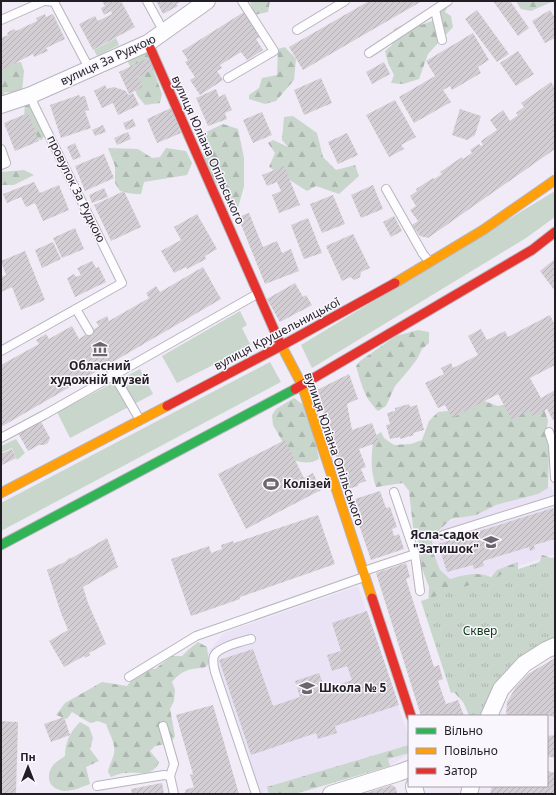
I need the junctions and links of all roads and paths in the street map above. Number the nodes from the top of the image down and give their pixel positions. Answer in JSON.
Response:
{"nodes":[{"id":1,"x":45,"y":1,"type":"edge"},
{"id":2,"x":147,"y":1,"type":"edge"},
{"id":3,"x":207,"y":1,"type":"edge"},
{"id":4,"x":242,"y":1,"type":"edge"},
{"id":5,"x":345,"y":1,"type":"edge"},
{"id":6,"x":448,"y":1,"type":"edge"},
{"id":7,"x":435,"y":10,"type":"junction"},
{"id":8,"x":1,"y":20,"type":"edge"},
{"id":9,"x":297,"y":30,"type":"dead end"},
{"id":10,"x":164,"y":32,"type":"junction"},
{"id":11,"x":442,"y":40,"type":"dead end"},
{"id":12,"x":148,"y":43,"type":"junction"},
{"id":13,"x":369,"y":54,"type":"dead end"},
{"id":14,"x":90,"y":70,"type":"junction"},
{"id":15,"x":228,"y":78,"type":"dead end"},
{"id":16,"x":31,"y":95,"type":"junction"},
{"id":17,"x":1,"y":105,"type":"edge"},
{"id":18,"x":1,"y":149,"type":"edge"},
{"id":19,"x":1,"y":165,"type":"edge"},
{"id":20,"x":555,"y":180,"type":"edge"},
{"id":21,"x":386,"y":189,"type":"dead end"},
{"id":22,"x":555,"y":232,"type":"edge"},
{"id":23,"x":429,"y":262,"type":"junction"},
{"id":24,"x":258,"y":294,"type":"junction"},
{"id":25,"x":76,"y":309,"type":"junction"},
{"id":26,"x":89,"y":331,"type":"dead end"},
{"id":27,"x":281,"y":346,"type":"junction"},
{"id":28,"x":1,"y":351,"type":"edge"},
{"id":29,"x":108,"y":365,"type":"dead end"},
{"id":30,"x":114,"y":376,"type":"junction"},
{"id":31,"x":302,"y":385,"type":"junction"},
{"id":32,"x":140,"y":420,"type":"junction"},
{"id":33,"x":549,"y":432,"type":"dead end"},
{"id":34,"x":1,"y":438,"type":"edge"},
{"id":35,"x":555,"y":478,"type":"edge"},
{"id":36,"x":394,"y":492,"type":"dead end"},
{"id":37,"x":1,"y":493,"type":"edge"},
{"id":38,"x":555,"y":500,"type":"edge"},
{"id":39,"x":443,"y":535,"type":"dead end"},
{"id":40,"x":1,"y":545,"type":"edge"},
{"id":41,"x":415,"y":554,"type":"junction"},
{"id":42,"x":364,"y":574,"type":"junction"},
{"id":43,"x":420,"y":591,"type":"dead end"},
{"id":44,"x":251,"y":639,"type":"dead end"},
{"id":45,"x":555,"y":646,"type":"edge"},
{"id":46,"x":129,"y":677,"type":"dead end"},
{"id":47,"x":411,"y":715,"type":"edge"},
{"id":48,"x":489,"y":715,"type":"edge"},
{"id":49,"x":163,"y":726,"type":"dead end"},
{"id":50,"x":408,"y":768,"type":"edge"},
{"id":51,"x":170,"y":776,"type":"junction"},
{"id":52,"x":97,"y":786,"type":"dead end"},
{"id":53,"x":174,"y":794,"type":"edge"},
{"id":54,"x":256,"y":794,"type":"edge"},
{"id":55,"x":331,"y":794,"type":"edge"}],
"edges":[{"from":1,"to":8,"type":"lane"},
{"from":1,"to":14,"type":"lane"},
{"from":2,"to":10,"type":"lane"},
{"from":3,"to":10,"type":"street","name":"вулиця За Рудкою"},
{"from":4,"to":15,"type":"lane"},
{"from":5,"to":9,"type":"lane"},
{"from":6,"to":7,"type":"lane"},
{"from":7,"to":11,"type":"lane"},
{"from":7,"to":13,"type":"lane"},
{"from":10,"to":12,"type":"street","name":"вулиця За Рудкою"},
{"from":12,"to":14,"type":"street","name":"вулиця За Рудкою"},
{"from":12,"to":24,"type":"main road","name":"вулиця Юліана Опільського"},
{"from":14,"to":16,"type":"street","name":"вулиця За Рудкою"},
{"from":16,"to":17,"type":"street","name":"вулиця За Рудкою"},
{"from":16,"to":25,"type":"lane","name":"провулок За Рудкою"},
{"from":18,"to":19,"type":"lane"},
{"from":20,"to":23,"type":"main road","name":"вулиця Крушельницької"},
{"from":21,"to":23,"type":"lane"},
{"from":22,"to":31,"type":"main road"},
{"from":23,"to":27,"type":"main road","name":"вулиця Крушельницької"},
{"from":24,"to":27,"type":"main road","name":"вулиця Юліана Опільського"},
{"from":24,"to":30,"type":"lane"},
{"from":25,"to":26,"type":"lane"},
{"from":25,"to":28,"type":"lane"},
{"from":27,"to":31,"type":"main road","name":"вулиця Юліана Опільського"},
{"from":27,"to":32,"type":"main road","name":"вулиця Крушельницької"},
{"from":29,"to":30,"type":"lane"},
{"from":30,"to":32,"type":"lane"},
{"from":30,"to":34,"type":"lane"},
{"from":31,"to":40,"type":"main road"},
{"from":31,"to":42,"type":"main road","name":"вулиця Юліана Опільського"},
{"from":32,"to":37,"type":"main road","name":"вулиця Крушельницької"},
{"from":33,"to":35,"type":"lane"},
{"from":36,"to":41,"type":"lane"},
{"from":38,"to":39,"type":"lane"},
{"from":41,"to":42,"type":"lane"},
{"from":41,"to":43,"type":"lane"},
{"from":42,"to":46,"type":"lane"},
{"from":42,"to":47,"type":"main road","name":"вулиця Юліана Опільського"},
{"from":44,"to":54,"type":"lane"},
{"from":45,"to":48,"type":"street"},
{"from":49,"to":51,"type":"lane"},
{"from":50,"to":55,"type":"street"},
{"from":51,"to":52,"type":"lane"},
{"from":51,"to":53,"type":"lane"}]}
